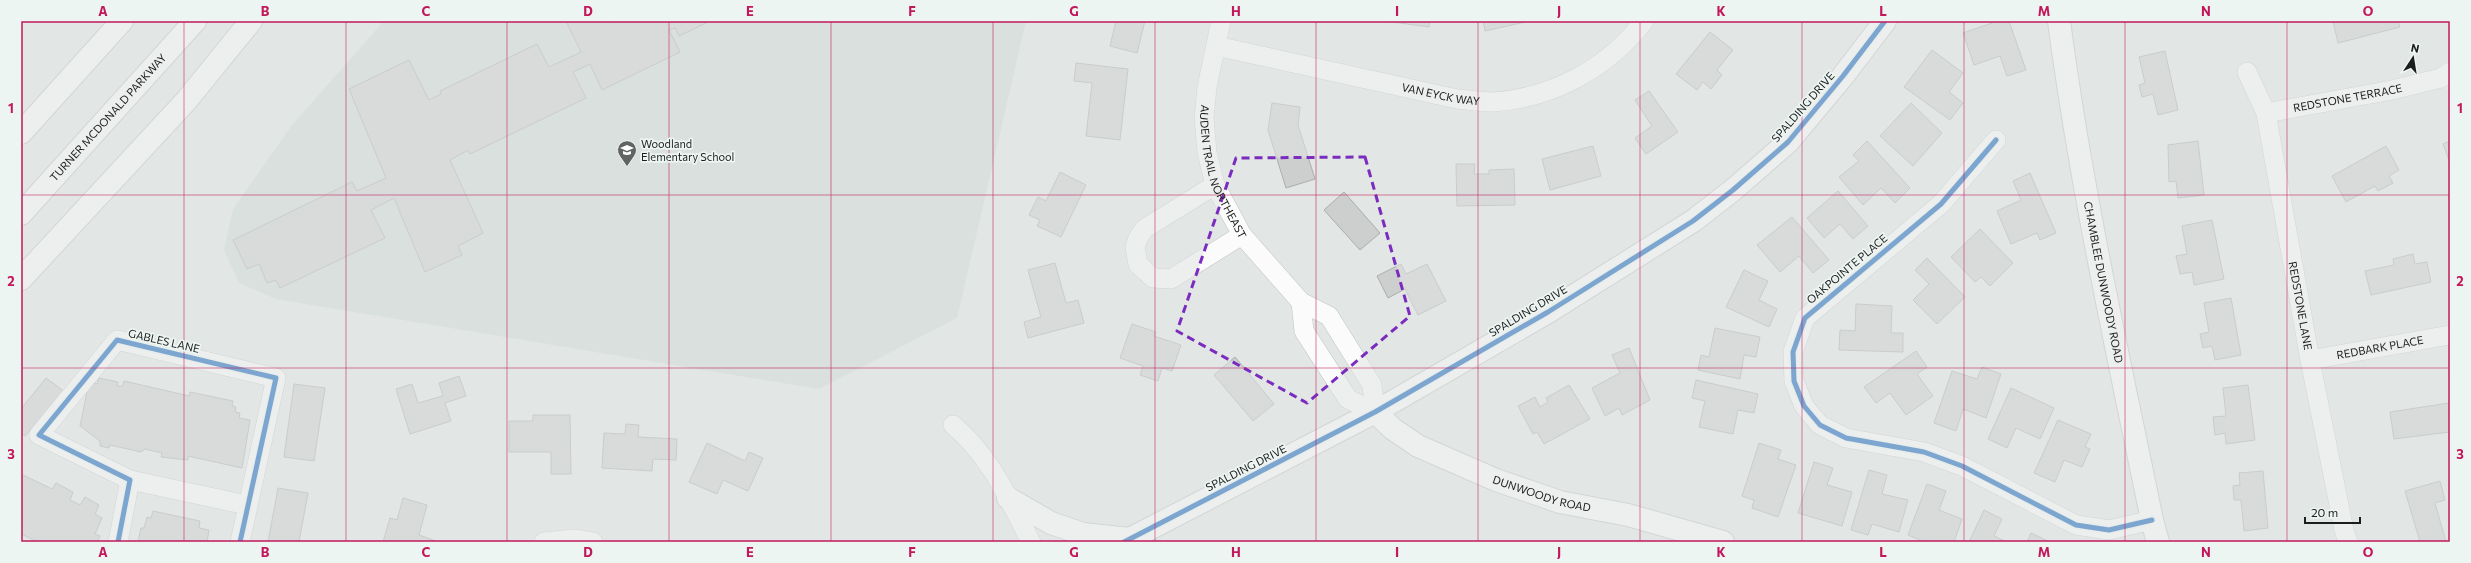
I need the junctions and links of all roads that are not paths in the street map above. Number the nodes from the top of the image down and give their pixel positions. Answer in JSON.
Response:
{"nodes":[{"id":1,"x":122,"y":21,"type":"edge"},
{"id":2,"x":195,"y":21,"type":"edge"},
{"id":3,"x":252,"y":21,"type":"edge"},
{"id":4,"x":1221,"y":21,"type":"edge"},
{"id":5,"x":1644,"y":21,"type":"edge"},
{"id":6,"x":1885,"y":21,"type":"edge"},
{"id":7,"x":2059,"y":21,"type":"edge"},
{"id":8,"x":1216,"y":46,"type":"junction"},
{"id":9,"x":2248,"y":72,"type":"dead end"},
{"id":10,"x":2450,"y":72,"type":"edge"},
{"id":11,"x":2266,"y":113,"type":"junction"},
{"id":12,"x":21,"y":133,"type":"edge"},
{"id":13,"x":1996,"y":140,"type":"dead end"},
{"id":14,"x":1215,"y":185,"type":"junction"},
{"id":15,"x":21,"y":214,"type":"edge"},
{"id":16,"x":1242,"y":235,"type":"junction"},
{"id":17,"x":21,"y":279,"type":"edge"},
{"id":18,"x":1301,"y":302,"type":"junction"},
{"id":19,"x":2450,"y":335,"type":"edge"},
{"id":20,"x":2310,"y":360,"type":"junction"},
{"id":21,"x":1375,"y":412,"type":"junction"},
{"id":22,"x":953,"y":425,"type":"dead end"},
{"id":23,"x":130,"y":480,"type":"junction"},
{"id":24,"x":1008,"y":498,"type":"junction"},
{"id":25,"x":247,"y":505,"type":"junction"},
{"id":26,"x":2152,"y":520,"type":"junction"},
{"id":27,"x":1127,"y":540,"type":"edge"},
{"id":28,"x":118,"y":542,"type":"edge"},
{"id":29,"x":240,"y":542,"type":"edge"},
{"id":30,"x":544,"y":542,"type":"edge"},
{"id":31,"x":593,"y":542,"type":"edge"},
{"id":32,"x":1031,"y":542,"type":"edge"},
{"id":33,"x":1723,"y":542,"type":"edge"},
{"id":34,"x":2158,"y":542,"type":"edge"},
{"id":35,"x":2348,"y":542,"type":"edge"}],
"edges":[{"from":1,"to":12,"type":"main road"},
{"from":2,"to":15,"type":"main road","name":"TURNER MCDONALD PARKWAY"},
{"from":3,"to":17,"type":"main road"},
{"from":4,"to":8,"type":"street","name":"AUDEN TRAIL NORTHEAST"},
{"from":5,"to":8,"type":"street","name":"VAN EYCK WAY"},
{"from":6,"to":21,"type":"main road","name":"SPALDING DRIVE"},
{"from":7,"to":26,"type":"main road","name":"CHAMBLEE DUNWOODY ROAD"},
{"from":8,"to":14,"type":"street","name":"AUDEN TRAIL NORTHEAST"},
{"from":9,"to":11,"type":"street","name":"REDSTONE LANE"},
{"from":10,"to":11,"type":"street","name":"REDSTONE TERRACE"},
{"from":11,"to":20,"type":"street","name":"REDSTONE LANE"},
{"from":13,"to":26,"type":"street","name":"OAKPOINTE PLACE"},
{"from":14,"to":16,"type":"street","name":"AUDEN TRAIL NORTHEAST"},
{"from":14,"to":16,"type":"street"},
{"from":16,"to":18,"type":"street","name":"AUDEN TRAIL NORTHEAST"},
{"from":18,"to":21,"type":"street","name":"AUDEN TRAIL NORTHEAST"},
{"from":18,"to":21,"type":"street"},
{"from":19,"to":20,"type":"street","name":"REDBARK PLACE"},
{"from":20,"to":35,"type":"street","name":"REDSTONE LANE"},
{"from":21,"to":27,"type":"main road","name":"SPALDING DRIVE"},
{"from":21,"to":33,"type":"main road","name":"DUNWOODY ROAD"},
{"from":22,"to":24,"type":"street"},
{"from":23,"to":25,"type":"street","name":"GABLES LANE"},
{"from":23,"to":25,"type":"street","name":"GABLES LANE"},
{"from":23,"to":28,"type":"street"},
{"from":24,"to":27,"type":"main road"},
{"from":24,"to":32,"type":"street"},
{"from":25,"to":29,"type":"street","name":"GABLES LANE"},
{"from":26,"to":34,"type":"main road","name":"CHAMBLEE DUNWOODY ROAD"},
{"from":30,"to":31,"type":"street"}]}
